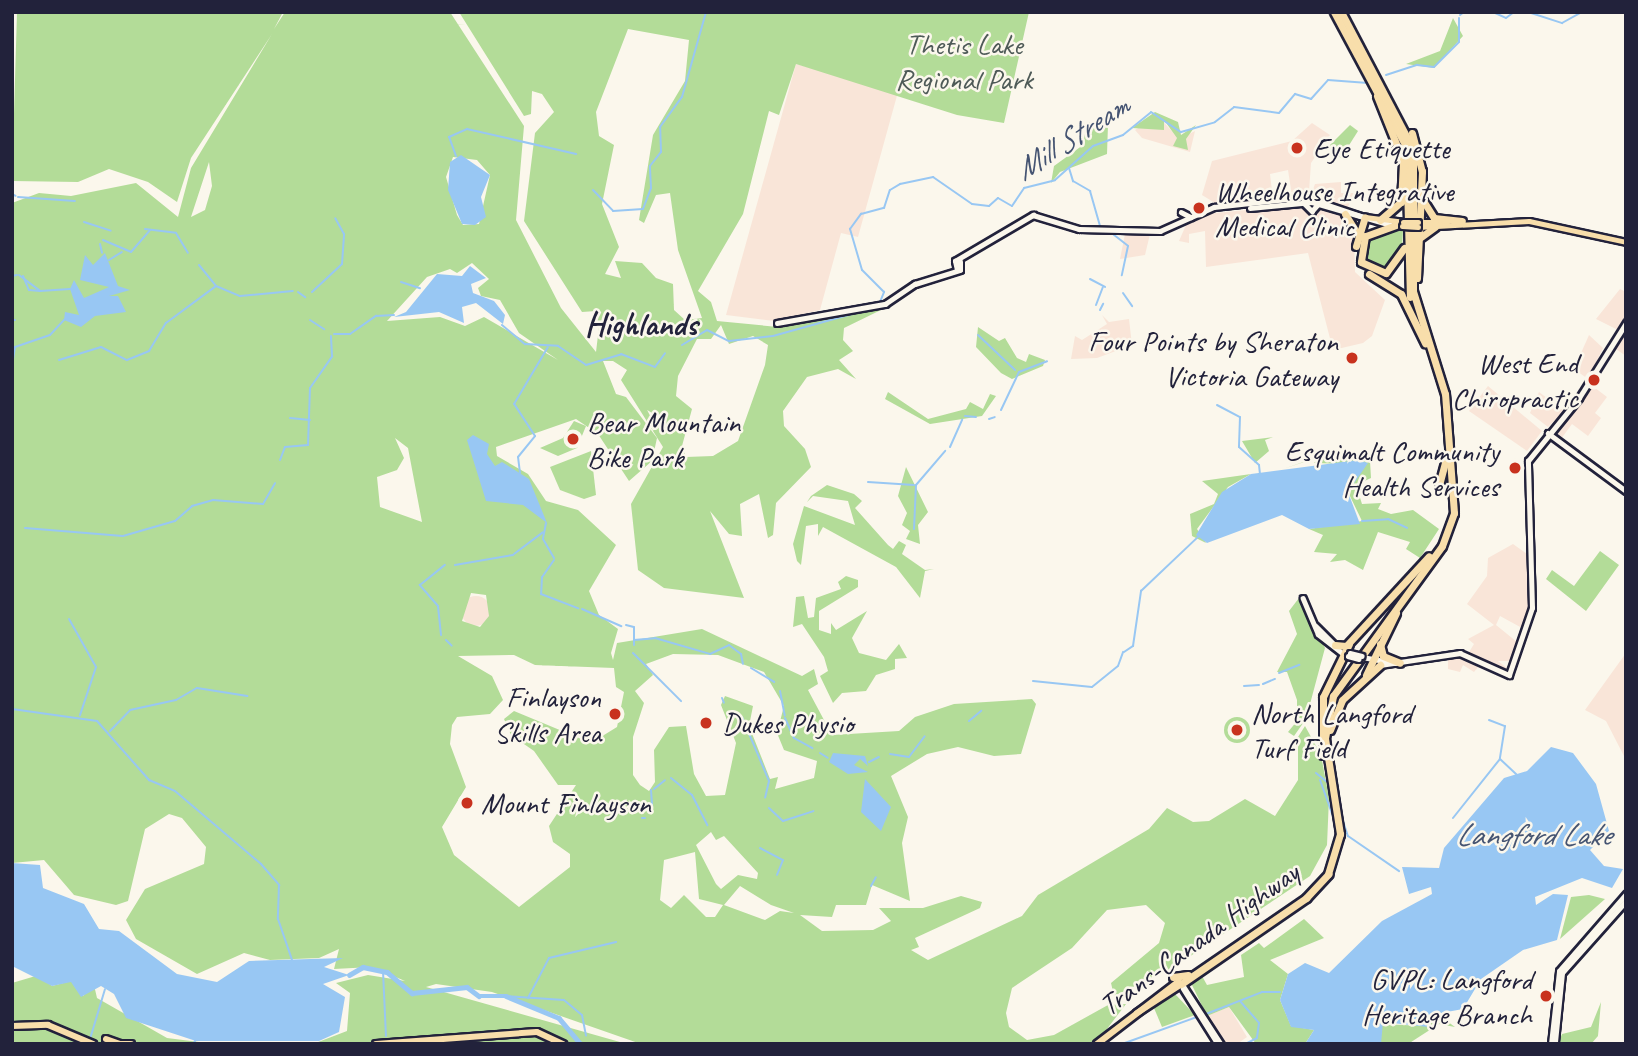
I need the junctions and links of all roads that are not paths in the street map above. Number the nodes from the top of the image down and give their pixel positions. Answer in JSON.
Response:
{"nodes":[{"id":1,"x":1334,"y":12,"type":"edge"},
{"id":2,"x":1340,"y":17,"type":"edge"},
{"id":3,"x":1392,"y":100,"type":"junction"},
{"id":4,"x":1396,"y":134,"type":"junction"},
{"id":5,"x":1422,"y":171,"type":"junction"},
{"id":6,"x":1312,"y":194,"type":"dead end"},
{"id":7,"x":1301,"y":201,"type":"junction"},
{"id":8,"x":1319,"y":203,"type":"junction"},
{"id":9,"x":1181,"y":212,"type":"dead end"},
{"id":10,"x":1345,"y":214,"type":"junction"},
{"id":11,"x":1354,"y":214,"type":"junction"},
{"id":12,"x":1198,"y":215,"type":"junction"},
{"id":13,"x":1364,"y":219,"type":"junction"},
{"id":14,"x":1380,"y":220,"type":"junction"},
{"id":15,"x":1462,"y":221,"type":"junction"},
{"id":16,"x":1400,"y":224,"type":"junction"},
{"id":17,"x":1419,"y":225,"type":"junction"},
{"id":18,"x":1435,"y":226,"type":"junction"},
{"id":19,"x":1167,"y":230,"type":"junction"},
{"id":20,"x":1178,"y":234,"type":"dead end"},
{"id":21,"x":1357,"y":240,"type":"junction"},
{"id":22,"x":1626,"y":240,"type":"edge"},
{"id":23,"x":1419,"y":244,"type":"junction"},
{"id":24,"x":971,"y":257,"type":"junction"},
{"id":25,"x":959,"y":261,"type":"junction"},
{"id":26,"x":953,"y":265,"type":"junction"},
{"id":27,"x":963,"y":267,"type":"junction"},
{"id":28,"x":957,"y":270,"type":"junction"},
{"id":29,"x":948,"y":273,"type":"junction"},
{"id":30,"x":778,"y":323,"type":"dead end"},
{"id":31,"x":1626,"y":323,"type":"edge"},
{"id":32,"x":1426,"y":345,"type":"junction"},
{"id":33,"x":1443,"y":384,"type":"junction"},
{"id":34,"x":1445,"y":417,"type":"junction"},
{"id":35,"x":1548,"y":433,"type":"junction"},
{"id":36,"x":1439,"y":485,"type":"dead end"},
{"id":37,"x":1626,"y":491,"type":"edge"},
{"id":38,"x":1438,"y":548,"type":"junction"},
{"id":39,"x":1380,"y":640,"type":"junction"},
{"id":40,"x":1351,"y":641,"type":"junction"},
{"id":41,"x":1333,"y":646,"type":"junction"},
{"id":42,"x":1347,"y":653,"type":"junction"},
{"id":43,"x":1371,"y":661,"type":"junction"},
{"id":44,"x":1413,"y":662,"type":"junction"},
{"id":45,"x":1400,"y":663,"type":"junction"},
{"id":46,"x":1336,"y":666,"type":"junction"},
{"id":47,"x":1380,"y":666,"type":"junction"},
{"id":48,"x":1366,"y":675,"type":"junction"},
{"id":49,"x":1327,"y":762,"type":"junction"},
{"id":50,"x":1626,"y":894,"type":"edge"},
{"id":51,"x":1626,"y":901,"type":"edge"},
{"id":52,"x":1189,"y":977,"type":"junction"},
{"id":53,"x":1181,"y":985,"type":"junction"},
{"id":54,"x":1171,"y":988,"type":"junction"},
{"id":55,"x":1150,"y":1004,"type":"junction"},
{"id":56,"x":15,"y":1027,"type":"edge"},
{"id":57,"x":509,"y":1033,"type":"junction"},
{"id":58,"x":1214,"y":1035,"type":"junction"},
{"id":59,"x":106,"y":1039,"type":"dead end"},
{"id":60,"x":84,"y":1044,"type":"edge"},
{"id":61,"x":93,"y":1044,"type":"edge"},
{"id":62,"x":120,"y":1044,"type":"edge"},
{"id":63,"x":131,"y":1044,"type":"edge"},
{"id":64,"x":376,"y":1044,"type":"edge"},
{"id":65,"x":385,"y":1044,"type":"edge"},
{"id":66,"x":563,"y":1044,"type":"edge"},
{"id":67,"x":1099,"y":1044,"type":"edge"},
{"id":68,"x":1220,"y":1044,"type":"edge"},
{"id":69,"x":1553,"y":1044,"type":"edge"}],
"edges":[{"from":1,"to":2,"type":"highway","name":"Trans-Canada Highway"},
{"from":2,"to":3,"type":"highway","name":"Trans-Canada Highway"},
{"from":2,"to":4,"type":"highway"},
{"from":2,"to":32,"type":"highway","name":"Trans-Canada Highway"},
{"from":3,"to":5,"type":"highway"},
{"from":3,"to":33,"type":"highway","name":"Trans-Canada Highway"},
{"from":4,"to":14,"type":"highway"},
{"from":4,"to":16,"type":"highway"},
{"from":5,"to":15,"type":"highway"},
{"from":5,"to":17,"type":"highway"},
{"from":6,"to":11,"type":"main road"},
{"from":7,"to":8,"type":"main road"},
{"from":7,"to":8,"type":"main road"},
{"from":7,"to":12,"type":"main road"},
{"from":8,"to":10,"type":"main road"},
{"from":9,"to":12,"type":"main road"},
{"from":10,"to":13,"type":"main road"},
{"from":10,"to":21,"type":"highway"},
{"from":11,"to":12,"type":"main road"},
{"from":11,"to":13,"type":"main road"},
{"from":12,"to":19,"type":"main road"},
{"from":13,"to":14,"type":"main road"},
{"from":13,"to":16,"type":"main road"},
{"from":13,"to":21,"type":"highway"},
{"from":14,"to":16,"type":"main road"},
{"from":15,"to":17,"type":"main road"},
{"from":15,"to":22,"type":"main road"},
{"from":16,"to":17,"type":"main road","bridge":true},
{"from":17,"to":18,"type":"main road"},
{"from":17,"to":23,"type":"highway"},
{"from":18,"to":22,"type":"main road"},
{"from":18,"to":23,"type":"highway"},
{"from":19,"to":20,"type":"main road"},
{"from":19,"to":24,"type":"main road"},
{"from":21,"to":32,"type":"highway"},
{"from":23,"to":33,"type":"highway"},
{"from":24,"to":25,"type":"main road"},
{"from":24,"to":27,"type":"main road"},
{"from":25,"to":26,"type":"main road"},
{"from":25,"to":27,"type":"main road"},
{"from":26,"to":28,"type":"main road"},
{"from":26,"to":29,"type":"main road"},
{"from":27,"to":28,"type":"main road"},
{"from":28,"to":29,"type":"main road"},
{"from":29,"to":30,"type":"main road"},
{"from":31,"to":35,"type":"main road"},
{"from":32,"to":34,"type":"highway","name":"Trans-Canada Highway"},
{"from":33,"to":38,"type":"highway","name":"Trans-Canada Highway"},
{"from":34,"to":36,"type":"highway"},
{"from":34,"to":38,"type":"highway","name":"Trans-Canada Highway"},
{"from":35,"to":37,"type":"main road"},
{"from":35,"to":44,"type":"main road"},
{"from":38,"to":39,"type":"highway"},
{"from":38,"to":40,"type":"highway"},
{"from":38,"to":49,"type":"highway","name":"Trans-Canada Highway"},
{"from":39,"to":43,"type":"highway"},
{"from":39,"to":45,"type":"highway"},
{"from":40,"to":41,"type":"highway"},
{"from":40,"to":42,"type":"highway"},
{"from":41,"to":41,"type":"main road"},
{"from":41,"to":42,"type":"main road"},
{"from":41,"to":46,"type":"highway"},
{"from":42,"to":43,"type":"main road","bridge":true},
{"from":42,"to":46,"type":"highway"},
{"from":43,"to":45,"type":"main road"},
{"from":43,"to":47,"type":"main road"},
{"from":43,"to":48,"type":"highway"},
{"from":44,"to":45,"type":"main road"},
{"from":44,"to":47,"type":"main road"},
{"from":46,"to":49,"type":"highway"},
{"from":47,"to":48,"type":"highway"},
{"from":48,"to":49,"type":"highway"},
{"from":49,"to":52,"type":"highway","name":"Trans-Canada Highway"},
{"from":50,"to":69,"type":"main road"},
{"from":51,"to":69,"type":"main road"},
{"from":52,"to":53,"type":"highway"},
{"from":52,"to":53,"type":"highway"},
{"from":53,"to":54,"type":"highway"},
{"from":53,"to":54,"type":"highway"},
{"from":53,"to":55,"type":"highway"},
{"from":53,"to":58,"type":"main road"},
{"from":53,"to":58,"type":"main road"},
{"from":54,"to":55,"type":"highway","name":"Trans-Canada Highway"},
{"from":54,"to":67,"type":"highway","name":"Trans-Canada Highway"},
{"from":55,"to":67,"type":"highway","name":"Trans-Canada Highway"},
{"from":56,"to":60,"type":"highway"},
{"from":56,"to":61,"type":"highway"},
{"from":57,"to":64,"type":"highway"},
{"from":57,"to":65,"type":"highway"},
{"from":57,"to":66,"type":"highway"},
{"from":58,"to":68,"type":"main road"},
{"from":59,"to":62,"type":"highway"},
{"from":62,"to":63,"type":"highway"}]}
